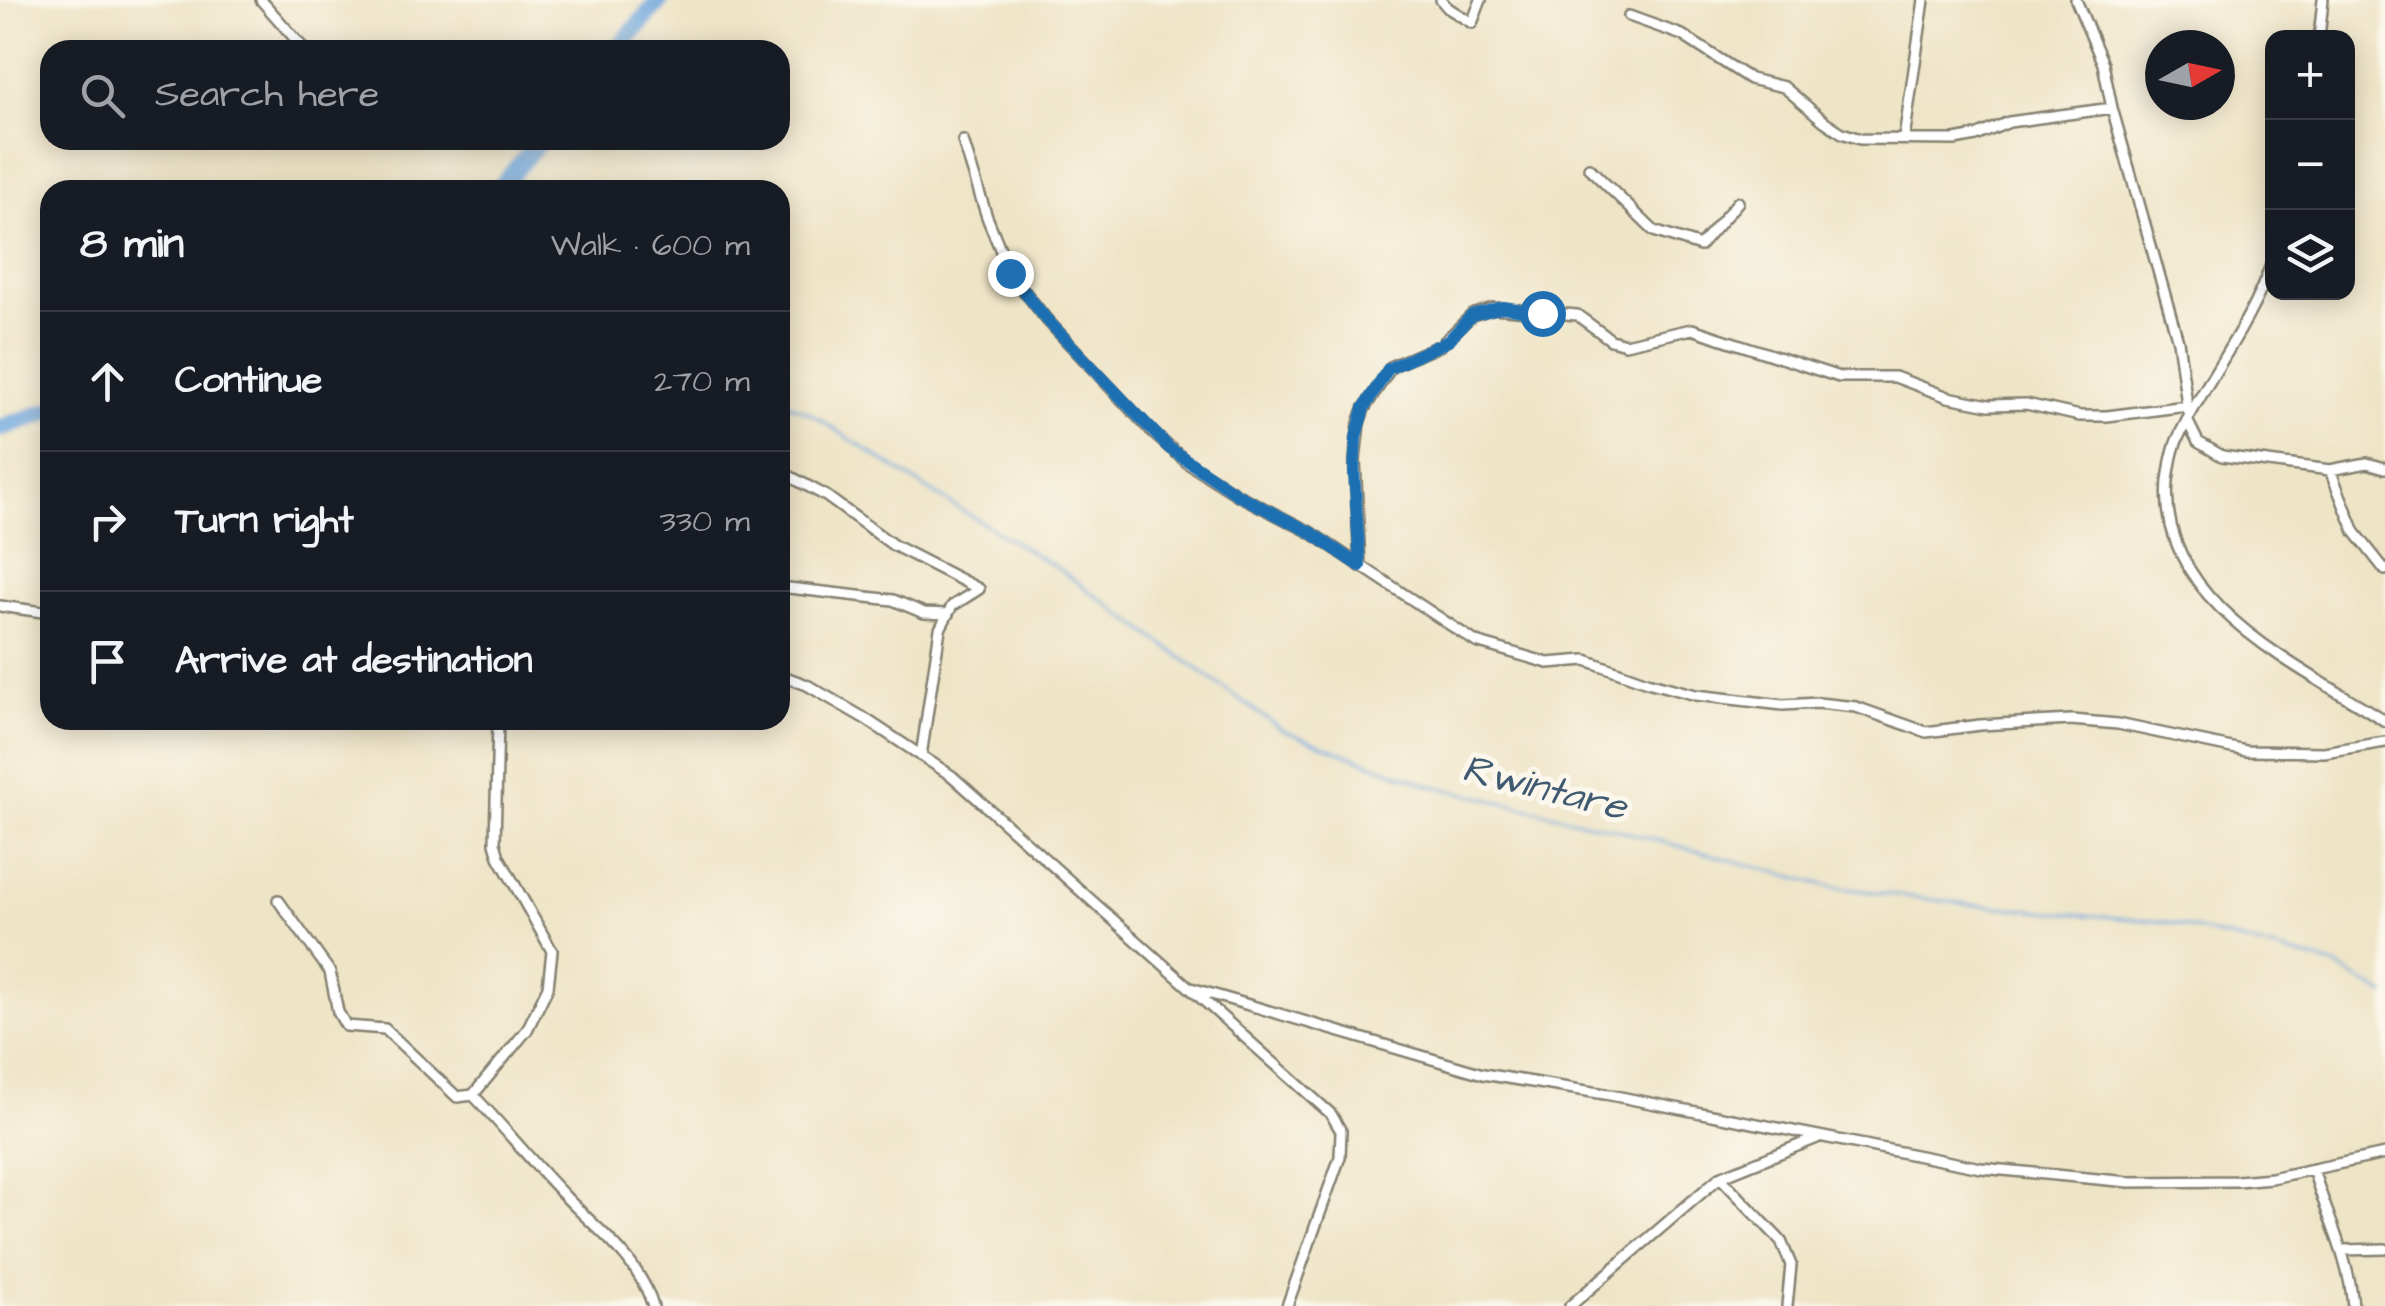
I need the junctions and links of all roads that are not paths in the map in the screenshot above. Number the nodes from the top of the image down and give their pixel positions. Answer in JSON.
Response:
{"nodes":[{"id":1,"x":261,"y":0,"type":"edge"},
{"id":2,"x":1441,"y":0,"type":"edge"},
{"id":3,"x":1481,"y":0,"type":"edge"},
{"id":4,"x":1924,"y":0,"type":"edge"},
{"id":5,"x":2076,"y":0,"type":"edge"},
{"id":6,"x":2324,"y":0,"type":"edge"},
{"id":7,"x":1629,"y":16,"type":"dead end"},
{"id":8,"x":2320,"y":30,"type":"edge"},
{"id":9,"x":296,"y":40,"type":"edge"},
{"id":10,"x":2112,"y":108,"type":"junction"},
{"id":11,"x":1904,"y":140,"type":"junction"},
{"id":12,"x":963,"y":141,"type":"dead end"},
{"id":13,"x":1589,"y":168,"type":"dead end"},
{"id":14,"x":1738,"y":202,"type":"dead end"},
{"id":15,"x":2265,"y":278,"type":"edge"},
{"id":16,"x":2188,"y":414,"type":"junction"},
{"id":17,"x":2384,"y":465,"type":"edge"},
{"id":18,"x":2330,"y":470,"type":"junction"},
{"id":19,"x":790,"y":476,"type":"edge"},
{"id":20,"x":1360,"y":566,"type":"junction"},
{"id":21,"x":2385,"y":570,"type":"edge"},
{"id":22,"x":790,"y":587,"type":"edge"},
{"id":23,"x":0,"y":606,"type":"edge"},
{"id":24,"x":40,"y":612,"type":"edge"},
{"id":25,"x":948,"y":614,"type":"junction"},
{"id":26,"x":790,"y":679,"type":"edge"},
{"id":27,"x":2385,"y":720,"type":"edge"},
{"id":28,"x":498,"y":730,"type":"edge"},
{"id":29,"x":2385,"y":742,"type":"edge"},
{"id":30,"x":921,"y":756,"type":"junction"},
{"id":31,"x":278,"y":900,"type":"dead end"},
{"id":32,"x":1191,"y":988,"type":"junction"},
{"id":33,"x":473,"y":1095,"type":"junction"},
{"id":34,"x":1820,"y":1137,"type":"junction"},
{"id":35,"x":2385,"y":1154,"type":"edge"},
{"id":36,"x":2312,"y":1169,"type":"junction"},
{"id":37,"x":1720,"y":1176,"type":"junction"},
{"id":38,"x":2344,"y":1250,"type":"junction"},
{"id":39,"x":2385,"y":1250,"type":"edge"},
{"id":40,"x":652,"y":1306,"type":"edge"},
{"id":41,"x":1286,"y":1306,"type":"edge"},
{"id":42,"x":1570,"y":1306,"type":"edge"},
{"id":43,"x":1787,"y":1306,"type":"edge"},
{"id":44,"x":2354,"y":1306,"type":"edge"}],
"edges":[{"from":1,"to":9,"type":"street"},
{"from":2,"to":3,"type":"street"},
{"from":4,"to":11,"type":"street"},
{"from":5,"to":10,"type":"street"},
{"from":6,"to":8,"type":"street"},
{"from":7,"to":11,"type":"street"},
{"from":10,"to":11,"type":"street"},
{"from":10,"to":16,"type":"street"},
{"from":12,"to":20,"type":"street"},
{"from":13,"to":14,"type":"street"},
{"from":15,"to":16,"type":"street"},
{"from":16,"to":18,"type":"street"},
{"from":16,"to":20,"type":"street"},
{"from":16,"to":27,"type":"street"},
{"from":17,"to":18,"type":"street"},
{"from":18,"to":21,"type":"street"},
{"from":19,"to":25,"type":"street"},
{"from":20,"to":29,"type":"street"},
{"from":22,"to":25,"type":"street"},
{"from":23,"to":24,"type":"street"},
{"from":25,"to":30,"type":"street"},
{"from":26,"to":30,"type":"street"},
{"from":28,"to":33,"type":"street"},
{"from":30,"to":32,"type":"street"},
{"from":31,"to":33,"type":"street"},
{"from":32,"to":34,"type":"street"},
{"from":32,"to":41,"type":"street"},
{"from":33,"to":40,"type":"street"},
{"from":34,"to":36,"type":"street"},
{"from":34,"to":37,"type":"street"},
{"from":35,"to":36,"type":"street"},
{"from":36,"to":38,"type":"street"},
{"from":37,"to":42,"type":"street"},
{"from":37,"to":43,"type":"street"},
{"from":38,"to":39,"type":"street"},
{"from":38,"to":44,"type":"street"}]}
